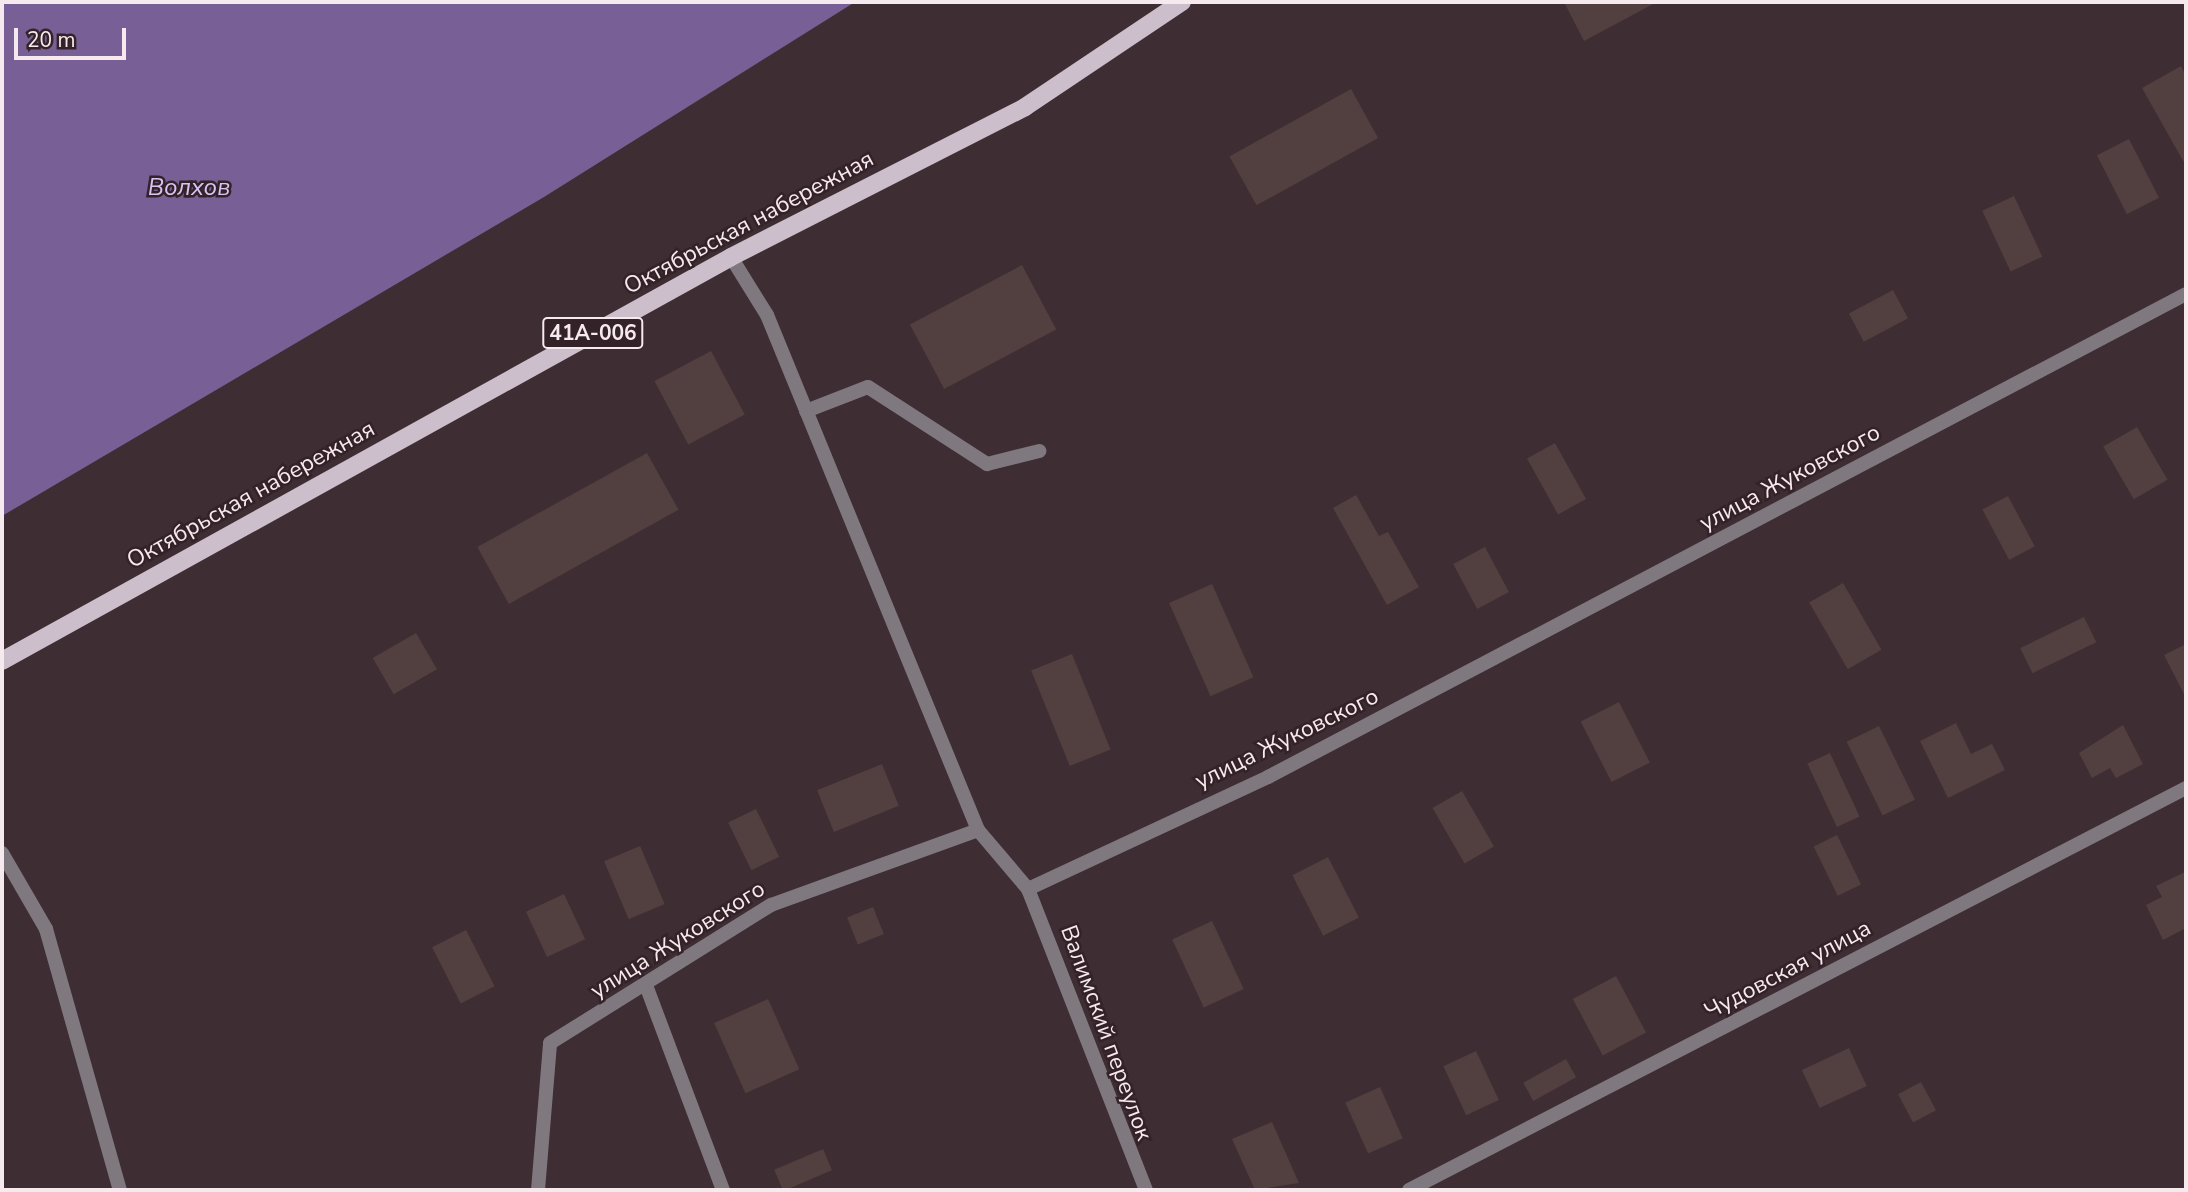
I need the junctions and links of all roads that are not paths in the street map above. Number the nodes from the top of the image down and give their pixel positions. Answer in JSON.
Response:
{"nodes":[{"id":1,"x":1182,"y":2,"type":"edge"},
{"id":2,"x":731,"y":257,"type":"junction"},
{"id":3,"x":2186,"y":294,"type":"edge"},
{"id":4,"x":806,"y":411,"type":"junction"},
{"id":5,"x":1039,"y":451,"type":"dead end"},
{"id":6,"x":2,"y":661,"type":"edge"},
{"id":7,"x":2186,"y":788,"type":"edge"},
{"id":8,"x":978,"y":830,"type":"junction"},
{"id":9,"x":2,"y":853,"type":"edge"},
{"id":10,"x":1028,"y":889,"type":"junction"},
{"id":11,"x":647,"y":988,"type":"junction"},
{"id":12,"x":120,"y":1190,"type":"edge"},
{"id":13,"x":538,"y":1190,"type":"edge"},
{"id":14,"x":723,"y":1190,"type":"edge"},
{"id":15,"x":1146,"y":1190,"type":"edge"},
{"id":16,"x":1409,"y":1190,"type":"edge"}],
"edges":[{"from":1,"to":2,"type":"main road","name":"Октябрьская набережная","number":"41А-006"},
{"from":2,"to":4,"type":"street"},
{"from":2,"to":6,"type":"main road","name":"Октябрьская набережная","number":"41А-006"},
{"from":3,"to":10,"type":"street","name":"улица Жуковского"},
{"from":4,"to":5,"type":"street"},
{"from":4,"to":8,"type":"street"},
{"from":7,"to":16,"type":"street","name":"Чудовская улица"},
{"from":8,"to":10,"type":"street"},
{"from":8,"to":11,"type":"street","name":"улица Жуковского"},
{"from":9,"to":12,"type":"street"},
{"from":10,"to":15,"type":"street","name":"Валимский переулок"},
{"from":11,"to":13,"type":"street","name":"улица Жуковского"},
{"from":11,"to":14,"type":"street"}]}
